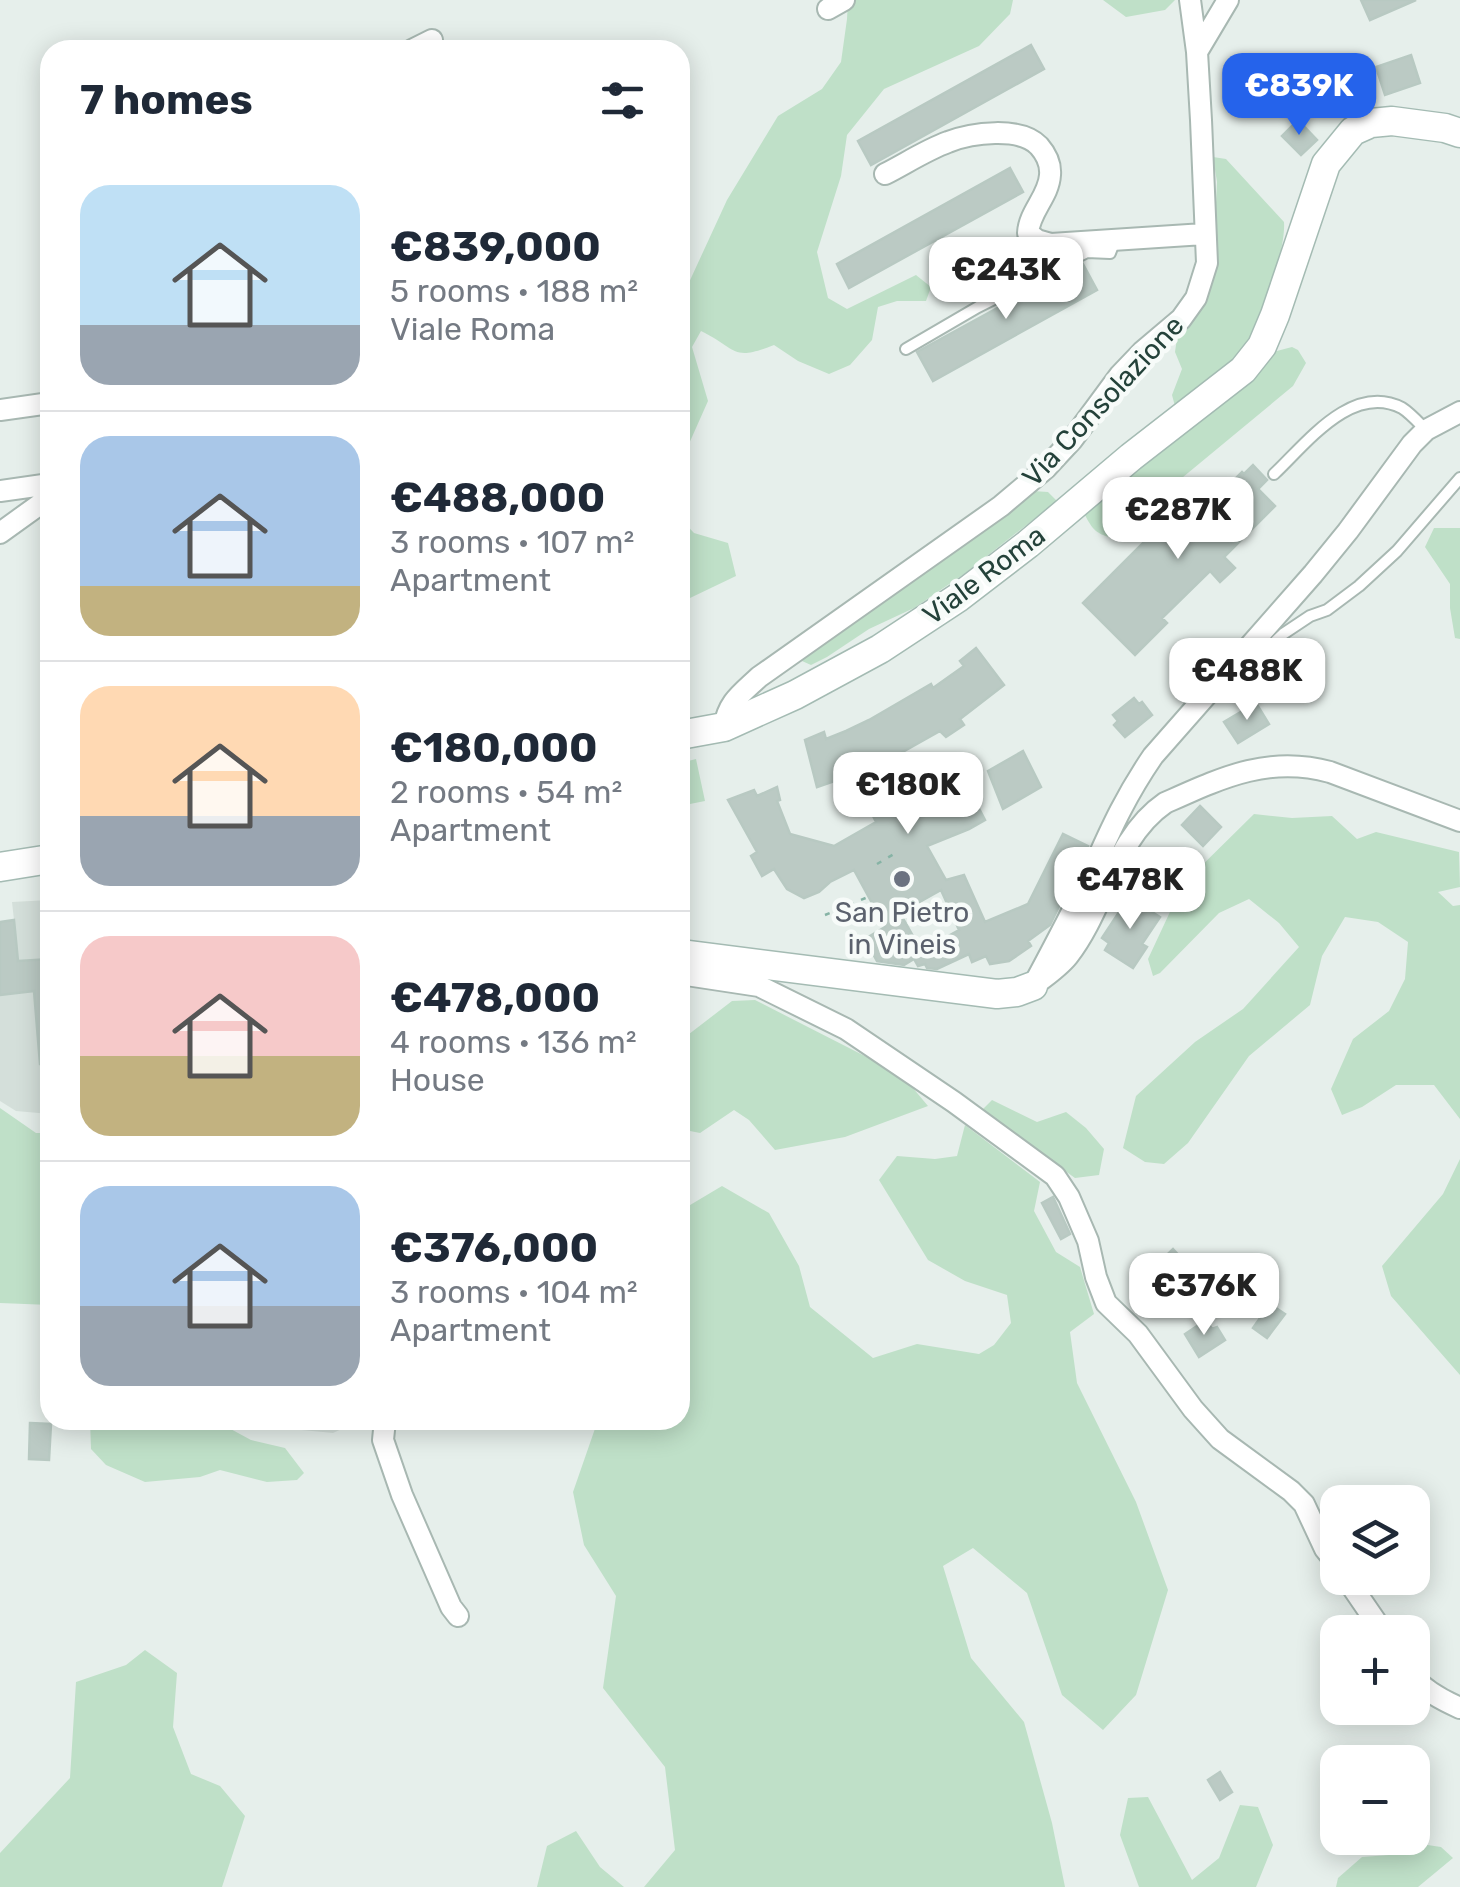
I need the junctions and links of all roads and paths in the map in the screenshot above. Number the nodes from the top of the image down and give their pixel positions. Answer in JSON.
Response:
{"nodes":[{"id":1,"x":1190,"y":0,"type":"edge"},
{"id":2,"x":1228,"y":0,"type":"edge"},
{"id":3,"x":1197,"y":52,"type":"junction"},
{"id":4,"x":1460,"y":133,"type":"edge"},
{"id":5,"x":884,"y":174,"type":"dead end"},
{"id":6,"x":1204,"y":234,"type":"junction"},
{"id":7,"x":1116,"y":240,"type":"junction"},
{"id":8,"x":906,"y":349,"type":"dead end"},
{"id":9,"x":40,"y":404,"type":"edge"},
{"id":10,"x":0,"y":410,"type":"edge"},
{"id":11,"x":1460,"y":412,"type":"edge"},
{"id":12,"x":1426,"y":430,"type":"junction"},
{"id":13,"x":1274,"y":474,"type":"dead end"},
{"id":14,"x":1460,"y":478,"type":"edge"},
{"id":15,"x":40,"y":485,"type":"edge"},
{"id":16,"x":0,"y":491,"type":"edge"},
{"id":17,"x":40,"y":504,"type":"edge"},
{"id":18,"x":0,"y":534,"type":"edge"},
{"id":19,"x":1228,"y":673,"type":"junction"},
{"id":20,"x":724,"y":727,"type":"junction"},
{"id":21,"x":690,"y":733,"type":"edge"},
{"id":22,"x":1460,"y":821,"type":"edge"},
{"id":23,"x":899,"y":851,"type":"dead end"},
{"id":24,"x":40,"y":861,"type":"edge"},
{"id":25,"x":877,"y":864,"type":"dead end"},
{"id":26,"x":0,"y":867,"type":"edge"},
{"id":27,"x":868,"y":897,"type":"dead end"},
{"id":28,"x":825,"y":914,"type":"dead end"},
{"id":29,"x":690,"y":955,"type":"edge"},
{"id":30,"x":690,"y":976,"type":"edge"},
{"id":31,"x":1033,"y":986,"type":"junction"},
{"id":32,"x":384,"y":1430,"type":"edge"},
{"id":33,"x":1320,"y":1538,"type":"edge"},
{"id":34,"x":458,"y":1616,"type":"dead end"},
{"id":35,"x":1430,"y":1692,"type":"edge"},
{"id":36,"x":1460,"y":1708,"type":"edge"}],
"edges":[{"from":1,"to":3,"type":"street","name":"Via Consolazione"},
{"from":2,"to":3,"type":"street"},
{"from":3,"to":6,"type":"street","name":"Via Consolazione"},
{"from":4,"to":20,"type":"street","name":"Viale Roma"},
{"from":5,"to":7,"type":"street"},
{"from":6,"to":7,"type":"street"},
{"from":6,"to":20,"type":"street","name":"Via Consolazione"},
{"from":7,"to":8,"type":"lane"},
{"from":9,"to":10,"type":"street"},
{"from":11,"to":12,"type":"street"},
{"from":12,"to":13,"type":"lane"},
{"from":12,"to":19,"type":"street"},
{"from":14,"to":19,"type":"lane"},
{"from":15,"to":16,"type":"street"},
{"from":17,"to":18,"type":"street"},
{"from":19,"to":31,"type":"street"},
{"from":20,"to":21,"type":"street","name":"Viale Roma"},
{"from":22,"to":31,"type":"street"},
{"from":23,"to":25,"type":"path"},
{"from":24,"to":26,"type":"street"},
{"from":27,"to":28,"type":"path"},
{"from":29,"to":31,"type":"street"},
{"from":30,"to":33,"type":"street"},
{"from":32,"to":34,"type":"street"},
{"from":35,"to":36,"type":"street"}]}
